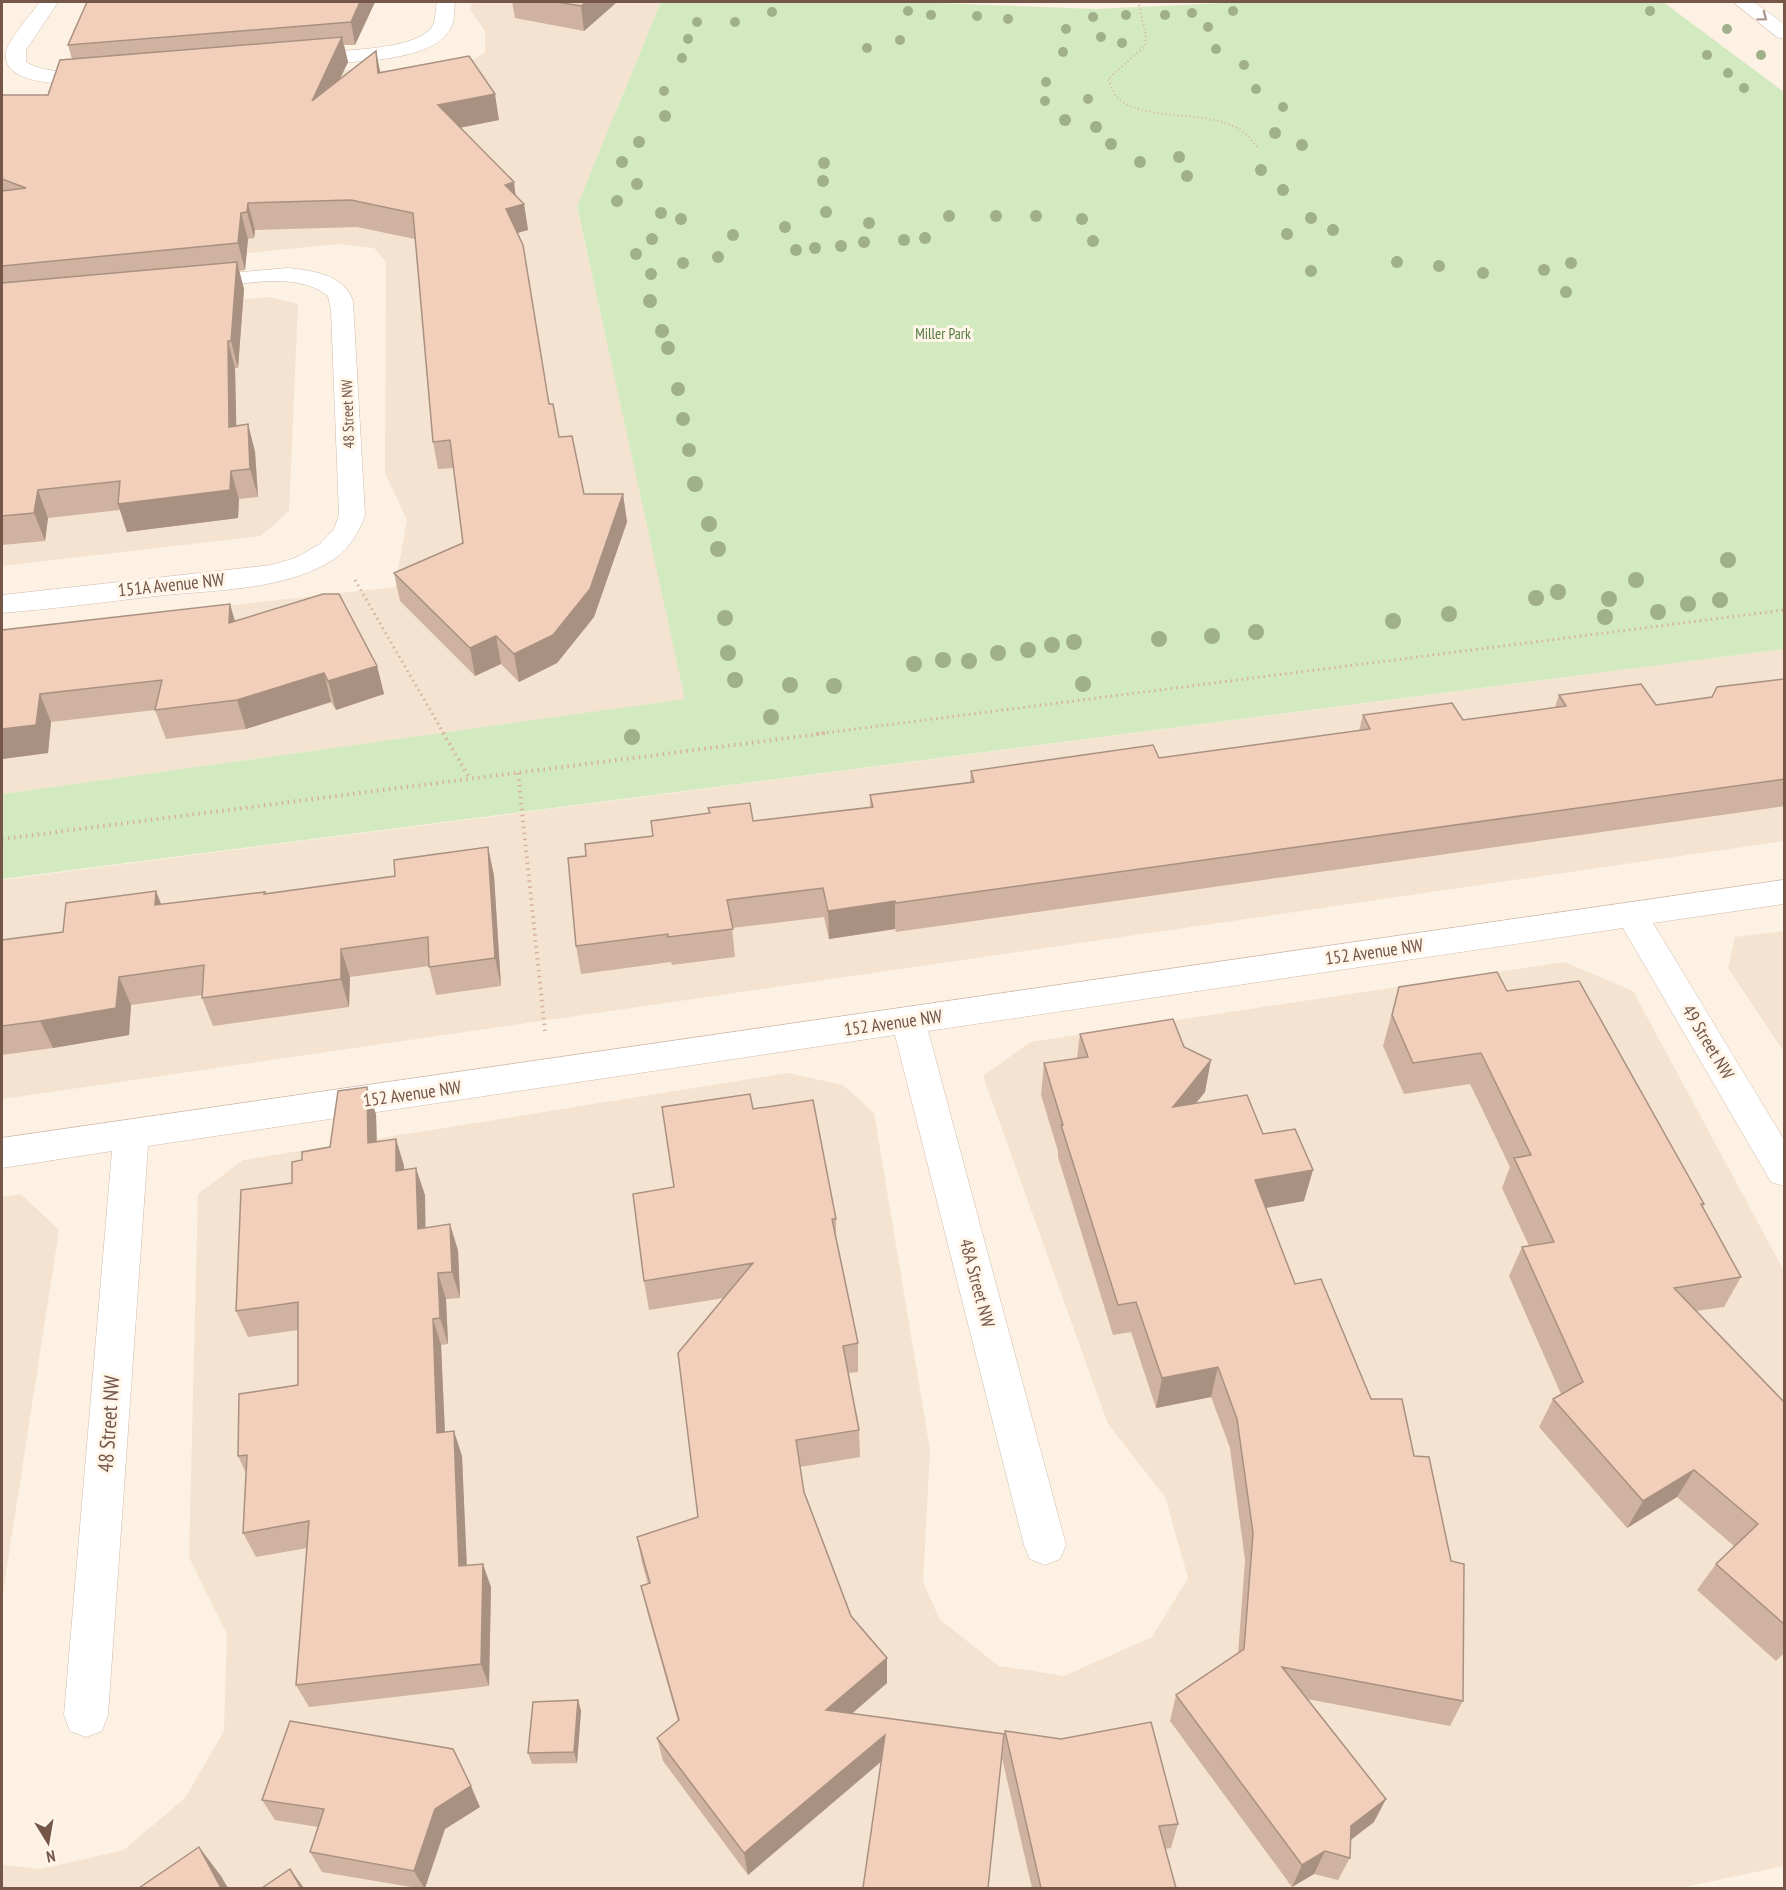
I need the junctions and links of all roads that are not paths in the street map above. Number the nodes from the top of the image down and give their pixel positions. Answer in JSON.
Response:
{"nodes":[{"id":1,"x":49,"y":2,"type":"edge"},
{"id":2,"x":446,"y":2,"type":"edge"},
{"id":3,"x":1742,"y":2,"type":"edge"},
{"id":4,"x":1785,"y":33,"type":"edge"},
{"id":5,"x":280,"y":60,"type":"edge"},
{"id":6,"x":118,"y":74,"type":"edge"},
{"id":7,"x":177,"y":285,"type":"edge"},
{"id":8,"x":335,"y":546,"type":"joint"},
{"id":9,"x":2,"y":604,"type":"edge"},
{"id":10,"x":1785,"y":892,"type":"edge"},
{"id":11,"x":1631,"y":914,"type":"junction"},
{"id":12,"x":908,"y":1021,"type":"junction"},
{"id":13,"x":131,"y":1134,"type":"junction"},
{"id":14,"x":2,"y":1153,"type":"edge"},
{"id":15,"x":1785,"y":1171,"type":"edge"},
{"id":16,"x":1045,"y":1545,"type":"dead end"},
{"id":17,"x":86,"y":1715,"type":"dead end"}],
"edges":[{"from":1,"to":6,"type":"street"},
{"from":2,"to":5,"type":"street"},
{"from":3,"to":4,"type":"street","one_way":true},
{"from":7,"to":8,"type":"street","name":"48 Street NW"},
{"from":8,"to":9,"type":"street","name":"151A Avenue NW"},
{"from":10,"to":11,"type":"street","name":"152 Avenue NW"},
{"from":11,"to":12,"type":"street","name":"152 Avenue NW"},
{"from":11,"to":15,"type":"street","name":"49 Street NW"},
{"from":12,"to":13,"type":"street","name":"152 Avenue NW"},
{"from":12,"to":16,"type":"street","name":"48A Street NW"},
{"from":13,"to":14,"type":"street","name":"152 Avenue NW"},
{"from":13,"to":17,"type":"street","name":"48 Street NW"}]}
